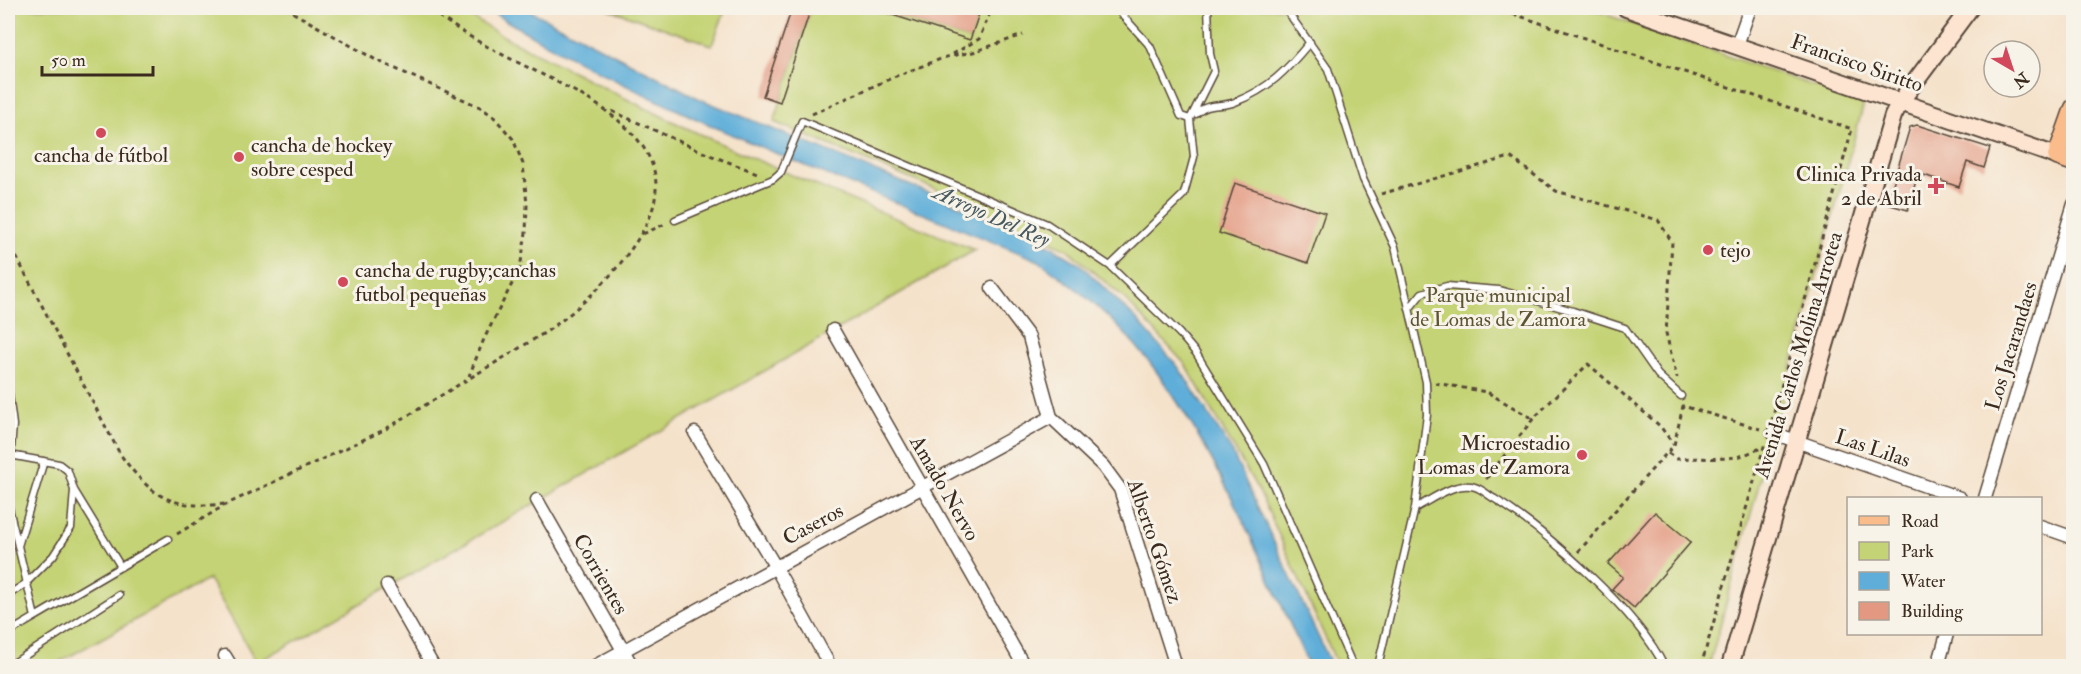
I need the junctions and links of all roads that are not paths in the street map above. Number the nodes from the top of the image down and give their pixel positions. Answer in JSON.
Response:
{"nodes":[{"id":1,"x":1116,"y":8,"type":"edge"},
{"id":2,"x":1208,"y":8,"type":"edge"},
{"id":3,"x":1285,"y":8,"type":"edge"},
{"id":4,"x":1626,"y":8,"type":"edge"},
{"id":5,"x":1750,"y":8,"type":"edge"},
{"id":6,"x":1970,"y":8,"type":"edge"},
{"id":7,"x":1310,"y":42,"type":"junction"},
{"id":8,"x":1737,"y":45,"type":"junction"},
{"id":9,"x":1900,"y":102,"type":"junction"},
{"id":10,"x":2073,"y":108,"type":"edge"},
{"id":11,"x":1190,"y":119,"type":"junction"},
{"id":12,"x":2065,"y":159,"type":"edge"},
{"id":13,"x":2073,"y":204,"type":"edge"},
{"id":14,"x":675,"y":220,"type":"road end"},
{"id":15,"x":1110,"y":266,"type":"junction"},
{"id":16,"x":992,"y":288,"type":"dead end"},
{"id":17,"x":1409,"y":309,"type":"junction"},
{"id":18,"x":832,"y":330,"type":"dead end"},
{"id":19,"x":8,"y":387,"type":"edge"},
{"id":20,"x":1681,"y":396,"type":"road end"},
{"id":21,"x":1051,"y":417,"type":"junction"},
{"id":22,"x":695,"y":433,"type":"dead end"},
{"id":23,"x":1771,"y":433,"type":"road end"},
{"id":24,"x":1796,"y":442,"type":"junction"},
{"id":25,"x":10,"y":455,"type":"junction"},
{"id":26,"x":44,"y":461,"type":"junction"},
{"id":27,"x":8,"y":485,"type":"edge"},
{"id":28,"x":922,"y":487,"type":"junction"},
{"id":29,"x":74,"y":489,"type":"junction"},
{"id":30,"x":1957,"y":497,"type":"edge"},
{"id":31,"x":1985,"y":497,"type":"edge"},
{"id":32,"x":537,"y":500,"type":"dead end"},
{"id":33,"x":8,"y":504,"type":"edge"},
{"id":34,"x":1415,"y":508,"type":"junction"},
{"id":35,"x":2042,"y":527,"type":"edge"},
{"id":36,"x":2073,"y":538,"type":"edge"},
{"id":37,"x":168,"y":539,"type":"road end"},
{"id":38,"x":17,"y":548,"type":"junction"},
{"id":39,"x":775,"y":566,"type":"junction"},
{"id":40,"x":121,"y":567,"type":"junction"},
{"id":41,"x":25,"y":584,"type":"junction"},
{"id":42,"x":387,"y":585,"type":"dead end"},
{"id":43,"x":8,"y":595,"type":"edge"},
{"id":44,"x":119,"y":595,"type":"dead end"},
{"id":45,"x":35,"y":617,"type":"junction"},
{"id":46,"x":8,"y":633,"type":"edge"},
{"id":47,"x":1946,"y":635,"type":"edge"},
{"id":48,"x":623,"y":651,"type":"junction"},
{"id":49,"x":9,"y":666,"type":"edge"},
{"id":50,"x":433,"y":666,"type":"edge"},
{"id":51,"x":595,"y":666,"type":"edge"},
{"id":52,"x":632,"y":666,"type":"edge"},
{"id":53,"x":830,"y":666,"type":"edge"},
{"id":54,"x":1024,"y":666,"type":"edge"},
{"id":55,"x":1176,"y":666,"type":"edge"},
{"id":56,"x":1353,"y":666,"type":"edge"},
{"id":57,"x":1378,"y":666,"type":"edge"},
{"id":58,"x":1664,"y":666,"type":"edge"},
{"id":59,"x":1730,"y":666,"type":"edge"},
{"id":60,"x":1938,"y":666,"type":"edge"}],
"edges":[{"from":1,"to":11,"type":"lane"},
{"from":2,"to":11,"type":"lane"},
{"from":3,"to":7,"type":"lane"},
{"from":4,"to":8,"type":"street","name":"Francisco Siritto"},
{"from":5,"to":8,"type":"street"},
{"from":6,"to":9,"type":"street","name":"Avenida Carlos Molina Arrotea"},
{"from":7,"to":11,"type":"lane"},
{"from":7,"to":17,"type":"lane"},
{"from":8,"to":9,"type":"street","name":"Francisco Siritto"},
{"from":9,"to":12,"type":"street","name":"Francisco Siritto"},
{"from":9,"to":24,"type":"street","name":"Avenida Carlos Molina Arrotea"},
{"from":10,"to":12,"type":"main road"},
{"from":11,"to":15,"type":"lane"},
{"from":13,"to":31,"type":"street","name":"Los Jacarandaes"},
{"from":14,"to":15,"type":"lane"},
{"from":15,"to":56,"type":"lane"},
{"from":16,"to":21,"type":"street"},
{"from":17,"to":20,"type":"lane"},
{"from":17,"to":34,"type":"lane"},
{"from":18,"to":28,"type":"street","name":"Amado Nervo"},
{"from":19,"to":25,"type":"lane"},
{"from":21,"to":28,"type":"street","name":"Caseros"},
{"from":21,"to":55,"type":"street","name":"Alberto Gómez"},
{"from":22,"to":39,"type":"street"},
{"from":23,"to":24,"type":"street","name":"Las Lilas"},
{"from":24,"to":30,"type":"street","name":"Las Lilas"},
{"from":24,"to":59,"type":"street","name":"Avenida Carlos Molina Arrotea"},
{"from":25,"to":26,"type":"lane"},
{"from":25,"to":27,"type":"lane"},
{"from":26,"to":29,"type":"lane"},
{"from":26,"to":38,"type":"lane"},
{"from":28,"to":39,"type":"street","name":"Caseros"},
{"from":28,"to":54,"type":"street","name":"Amado Nervo"},
{"from":29,"to":40,"type":"lane"},
{"from":29,"to":41,"type":"lane"},
{"from":32,"to":48,"type":"street","name":"Corrientes"},
{"from":33,"to":38,"type":"lane"},
{"from":34,"to":57,"type":"lane"},
{"from":34,"to":58,"type":"lane"},
{"from":35,"to":36,"type":"street"},
{"from":37,"to":40,"type":"lane"},
{"from":38,"to":41,"type":"lane"},
{"from":39,"to":48,"type":"street","name":"Caseros"},
{"from":39,"to":53,"type":"street"},
{"from":40,"to":45,"type":"lane"},
{"from":41,"to":43,"type":"lane"},
{"from":41,"to":45,"type":"lane"},
{"from":42,"to":50,"type":"street"},
{"from":44,"to":49,"type":"lane"},
{"from":45,"to":46,"type":"lane"},
{"from":47,"to":60,"type":"street"},
{"from":48,"to":51,"type":"street","name":"Caseros"},
{"from":48,"to":52,"type":"street","name":"Corrientes"}]}
